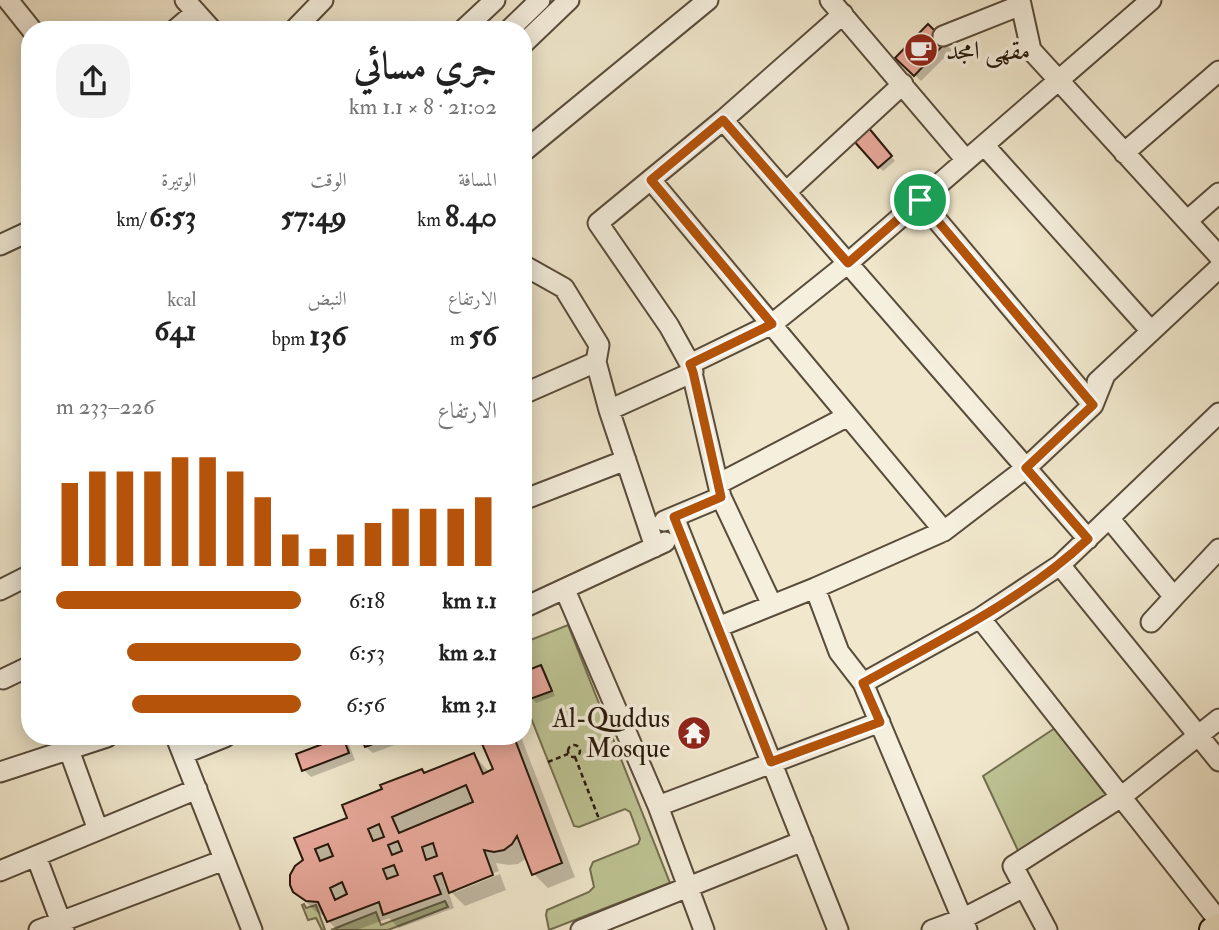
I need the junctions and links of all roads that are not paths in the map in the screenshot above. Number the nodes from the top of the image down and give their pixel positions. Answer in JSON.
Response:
{"nodes":[{"id":1,"x":8,"y":0,"type":"edge"},
{"id":2,"x":323,"y":0,"type":"edge"},
{"id":3,"x":495,"y":0,"type":"edge"},
{"id":4,"x":540,"y":0,"type":"edge"},
{"id":5,"x":569,"y":0,"type":"edge"},
{"id":6,"x":708,"y":0,"type":"edge"},
{"id":7,"x":1151,"y":0,"type":"edge"},
{"id":8,"x":1020,"y":2,"type":"edge"},
{"id":9,"x":838,"y":5,"type":"edge"},
{"id":10,"x":191,"y":6,"type":"edge"},
{"id":11,"x":25,"y":21,"type":"edge"},
{"id":12,"x":181,"y":21,"type":"edge"},
{"id":13,"x":204,"y":21,"type":"edge"},
{"id":14,"x":303,"y":21,"type":"edge"},
{"id":15,"x":473,"y":21,"type":"edge"},
{"id":16,"x":518,"y":21,"type":"edge"},
{"id":17,"x":532,"y":35,"type":"edge"},
{"id":18,"x":943,"y":36,"type":"dead end"},
{"id":19,"x":1219,"y":72,"type":"edge"},
{"id":20,"x":1059,"y":79,"type":"junction"},
{"id":21,"x":903,"y":84,"type":"junction"},
{"id":22,"x":723,"y":120,"type":"junction"},
{"id":23,"x":532,"y":145,"type":"edge"},
{"id":24,"x":984,"y":145,"type":"junction"},
{"id":25,"x":1124,"y":153,"type":"junction"},
{"id":26,"x":966,"y":160,"type":"junction"},
{"id":27,"x":651,"y":180,"type":"junction"},
{"id":28,"x":786,"y":192,"type":"junction"},
{"id":29,"x":1219,"y":192,"type":"edge"},
{"id":30,"x":920,"y":200,"type":"junction"},
{"id":31,"x":1187,"y":221,"type":"junction"},
{"id":32,"x":21,"y":236,"type":"edge"},
{"id":33,"x":0,"y":245,"type":"edge"},
{"id":34,"x":1219,"y":256,"type":"edge"},
{"id":35,"x":848,"y":263,"type":"junction"},
{"id":36,"x":1219,"y":268,"type":"edge"},
{"id":37,"x":532,"y":270,"type":"edge"},
{"id":38,"x":772,"y":324,"type":"junction"},
{"id":39,"x":1151,"y":331,"type":"junction"},
{"id":40,"x":596,"y":362,"type":"junction"},
{"id":41,"x":692,"y":368,"type":"junction"},
{"id":42,"x":532,"y":390,"type":"edge"},
{"id":43,"x":1088,"y":399,"type":"junction"},
{"id":44,"x":609,"y":410,"type":"junction"},
{"id":45,"x":1219,"y":413,"type":"edge"},
{"id":46,"x":848,"y":416,"type":"junction"},
{"id":47,"x":626,"y":460,"type":"junction"},
{"id":48,"x":1026,"y":468,"type":"junction"},
{"id":49,"x":719,"y":491,"type":"junction"},
{"id":50,"x":532,"y":497,"type":"edge"},
{"id":51,"x":1109,"y":519,"type":"junction"},
{"id":52,"x":677,"y":525,"type":"junction"},
{"id":53,"x":650,"y":527,"type":"junction"},
{"id":54,"x":944,"y":531,"type":"junction"},
{"id":55,"x":1088,"y":539,"type":"junction"},
{"id":56,"x":655,"y":547,"type":"junction"},
{"id":57,"x":1219,"y":549,"type":"edge"},
{"id":58,"x":1060,"y":565,"type":"junction"},
{"id":59,"x":21,"y":579,"type":"edge"},
{"id":60,"x":815,"y":588,"type":"junction"},
{"id":61,"x":0,"y":589,"type":"edge"},
{"id":62,"x":565,"y":590,"type":"junction"},
{"id":63,"x":1174,"y":597,"type":"junction"},
{"id":64,"x":532,"y":604,"type":"edge"},
{"id":65,"x":772,"y":606,"type":"junction"},
{"id":66,"x":980,"y":618,"type":"junction"},
{"id":67,"x":1151,"y":622,"type":"dead end"},
{"id":68,"x":718,"y":626,"type":"junction"},
{"id":69,"x":21,"y":670,"type":"edge"},
{"id":70,"x":3,"y":679,"type":"dead end"},
{"id":71,"x":863,"y":683,"type":"junction"},
{"id":72,"x":1219,"y":719,"type":"edge"},
{"id":73,"x":880,"y":722,"type":"junction"},
{"id":74,"x":1198,"y":736,"type":"junction"},
{"id":75,"x":89,"y":745,"type":"edge"},
{"id":76,"x":180,"y":746,"type":"edge"},
{"id":77,"x":69,"y":750,"type":"junction"},
{"id":78,"x":1219,"y":761,"type":"edge"},
{"id":79,"x":771,"y":762,"type":"junction"},
{"id":80,"x":0,"y":772,"type":"edge"},
{"id":81,"x":197,"y":789,"type":"junction"},
{"id":82,"x":1121,"y":797,"type":"junction"},
{"id":83,"x":658,"y":806,"type":"junction"},
{"id":84,"x":98,"y":830,"type":"junction"},
{"id":85,"x":803,"y":841,"type":"junction"},
{"id":86,"x":36,"y":856,"type":"junction"},
{"id":87,"x":224,"y":860,"type":"junction"},
{"id":88,"x":0,"y":871,"type":"edge"},
{"id":89,"x":688,"y":887,"type":"junction"},
{"id":90,"x":1024,"y":887,"type":"junction"},
{"id":91,"x":1219,"y":920,"type":"edge"},
{"id":92,"x":964,"y":924,"type":"edge"},
{"id":93,"x":63,"y":926,"type":"edge"},
{"id":94,"x":1219,"y":926,"type":"edge"},
{"id":95,"x":39,"y":930,"type":"edge"},
{"id":96,"x":251,"y":930,"type":"edge"},
{"id":97,"x":580,"y":930,"type":"edge"},
{"id":98,"x":704,"y":930,"type":"edge"},
{"id":99,"x":838,"y":930,"type":"edge"},
{"id":100,"x":932,"y":930,"type":"edge"},
{"id":101,"x":1047,"y":930,"type":"edge"},
{"id":102,"x":1212,"y":930,"type":"edge"}],
"edges":[{"from":1,"to":11,"type":"street"},
{"from":2,"to":14,"type":"street"},
{"from":3,"to":15,"type":"street"},
{"from":4,"to":16,"type":"street"},
{"from":5,"to":17,"type":"street"},
{"from":6,"to":23,"type":"street"},
{"from":7,"to":20,"type":"street"},
{"from":8,"to":18,"type":"street"},
{"from":8,"to":20,"type":"street"},
{"from":9,"to":21,"type":"street"},
{"from":9,"to":22,"type":"street"},
{"from":10,"to":12,"type":"street"},
{"from":10,"to":13,"type":"street"},
{"from":19,"to":25,"type":"street"},
{"from":20,"to":24,"type":"street"},
{"from":20,"to":25,"type":"street"},
{"from":21,"to":26,"type":"street"},
{"from":21,"to":28,"type":"street"},
{"from":22,"to":27,"type":"street"},
{"from":22,"to":28,"type":"street"},
{"from":24,"to":26,"type":"street"},
{"from":24,"to":39,"type":"street"},
{"from":25,"to":31,"type":"street"},
{"from":26,"to":30,"type":"street"},
{"from":27,"to":38,"type":"street"},
{"from":27,"to":41,"type":"street"},
{"from":28,"to":35,"type":"street"},
{"from":29,"to":31,"type":"street"},
{"from":30,"to":35,"type":"street"},
{"from":30,"to":43,"type":"street"},
{"from":31,"to":34,"type":"street"},
{"from":32,"to":33,"type":"street"},
{"from":35,"to":38,"type":"street"},
{"from":35,"to":48,"type":"street"},
{"from":36,"to":39,"type":"street"},
{"from":37,"to":40,"type":"street"},
{"from":38,"to":41,"type":"street"},
{"from":38,"to":46,"type":"street"},
{"from":39,"to":43,"type":"street"},
{"from":40,"to":42,"type":"street"},
{"from":40,"to":44,"type":"street"},
{"from":41,"to":44,"type":"street"},
{"from":41,"to":49,"type":"street"},
{"from":43,"to":48,"type":"street"},
{"from":44,"to":47,"type":"street"},
{"from":45,"to":51,"type":"street"},
{"from":46,"to":49,"type":"street"},
{"from":46,"to":54,"type":"street"},
{"from":47,"to":50,"type":"street"},
{"from":47,"to":53,"type":"street"},
{"from":48,"to":54,"type":"street"},
{"from":48,"to":55,"type":"street"},
{"from":49,"to":52,"type":"street"},
{"from":49,"to":65,"type":"street"},
{"from":51,"to":55,"type":"street"},
{"from":51,"to":63,"type":"street"},
{"from":52,"to":53,"type":"street"},
{"from":52,"to":56,"type":"street"},
{"from":52,"to":68,"type":"street"},
{"from":53,"to":56,"type":"street"},
{"from":54,"to":60,"type":"street"},
{"from":55,"to":58,"type":"street"},
{"from":56,"to":62,"type":"street"},
{"from":57,"to":63,"type":"street"},
{"from":58,"to":66,"type":"street"},
{"from":58,"to":74,"type":"street"},
{"from":59,"to":61,"type":"street"},
{"from":60,"to":65,"type":"street"},
{"from":60,"to":71,"type":"street"},
{"from":62,"to":64,"type":"street"},
{"from":62,"to":83,"type":"street"},
{"from":63,"to":67,"type":"street"},
{"from":65,"to":68,"type":"street"},
{"from":66,"to":71,"type":"street"},
{"from":66,"to":82,"type":"street"},
{"from":68,"to":79,"type":"street"},
{"from":69,"to":70,"type":"street"},
{"from":71,"to":73,"type":"street"},
{"from":72,"to":74,"type":"street"},
{"from":73,"to":79,"type":"street"},
{"from":73,"to":92,"type":"street"},
{"from":74,"to":78,"type":"street"},
{"from":74,"to":82,"type":"street"},
{"from":75,"to":77,"type":"street"},
{"from":76,"to":81,"type":"street"},
{"from":77,"to":80,"type":"street"},
{"from":77,"to":84,"type":"street"},
{"from":79,"to":83,"type":"street"},
{"from":79,"to":85,"type":"street"},
{"from":81,"to":84,"type":"street"},
{"from":81,"to":87,"type":"street"},
{"from":82,"to":90,"type":"street"},
{"from":82,"to":91,"type":"street"},
{"from":83,"to":89,"type":"street"},
{"from":84,"to":86,"type":"street"},
{"from":85,"to":89,"type":"street"},
{"from":85,"to":99,"type":"street"},
{"from":86,"to":88,"type":"street"},
{"from":86,"to":93,"type":"street"},
{"from":87,"to":93,"type":"street"},
{"from":87,"to":96,"type":"street"},
{"from":89,"to":97,"type":"street"},
{"from":89,"to":98,"type":"street"},
{"from":90,"to":92,"type":"street"},
{"from":90,"to":101,"type":"street"},
{"from":92,"to":100,"type":"street"},
{"from":93,"to":95,"type":"street"},
{"from":94,"to":102,"type":"main road"}]}
